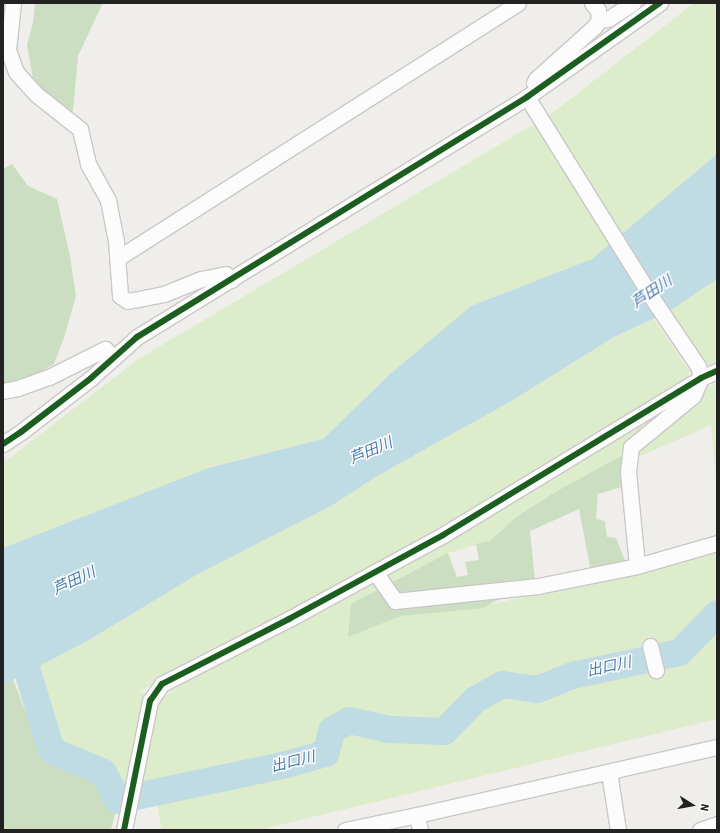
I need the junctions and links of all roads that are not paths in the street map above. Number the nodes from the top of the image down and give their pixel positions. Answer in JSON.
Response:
{"nodes":[{"id":1,"x":12,"y":3,"type":"edge"},
{"id":2,"x":518,"y":3,"type":"edge"},
{"id":3,"x":592,"y":3,"type":"edge"},
{"id":4,"x":633,"y":3,"type":"edge"},
{"id":5,"x":660,"y":3,"type":"edge"},
{"id":6,"x":599,"y":20,"type":"junction"},
{"id":7,"x":540,"y":82,"type":"junction"},
{"id":8,"x":527,"y":97,"type":"junction"},
{"id":9,"x":118,"y":258,"type":"junction"},
{"id":10,"x":232,"y":280,"type":"junction"},
{"id":11,"x":114,"y":357,"type":"junction"},
{"id":12,"x":717,"y":371,"type":"edge"},
{"id":13,"x":699,"y":372,"type":"junction"},
{"id":14,"x":3,"y":391,"type":"edge"},
{"id":15,"x":3,"y":444,"type":"edge"},
{"id":16,"x":717,"y":543,"type":"edge"},
{"id":17,"x":637,"y":566,"type":"junction"},
{"id":18,"x":375,"y":572,"type":"junction"},
{"id":19,"x":650,"y":646,"type":"dead end"},
{"id":20,"x":656,"y":670,"type":"dead end"},
{"id":21,"x":716,"y":747,"type":"dead end"},
{"id":22,"x":609,"y":772,"type":"junction"},
{"id":23,"x":419,"y":823,"type":"edge"},
{"id":24,"x":717,"y":824,"type":"edge"},
{"id":25,"x":124,"y":830,"type":"edge"},
{"id":26,"x":345,"y":830,"type":"edge"},
{"id":27,"x":618,"y":830,"type":"edge"},
{"id":28,"x":700,"y":830,"type":"edge"}],
"edges":[{"from":1,"to":9,"type":"street"},
{"from":2,"to":9,"type":"street"},
{"from":3,"to":6,"type":"street"},
{"from":4,"to":6,"type":"street"},
{"from":5,"to":7,"type":"street"},
{"from":6,"to":7,"type":"street"},
{"from":7,"to":8,"type":"street"},
{"from":8,"to":10,"type":"street"},
{"from":8,"to":13,"type":"street"},
{"from":9,"to":10,"type":"street"},
{"from":10,"to":11,"type":"street"},
{"from":11,"to":14,"type":"street"},
{"from":11,"to":15,"type":"street"},
{"from":12,"to":13,"type":"street"},
{"from":13,"to":17,"type":"street"},
{"from":13,"to":18,"type":"street"},
{"from":16,"to":17,"type":"street"},
{"from":17,"to":18,"type":"street"},
{"from":18,"to":25,"type":"street"},
{"from":19,"to":20,"type":"street"},
{"from":21,"to":22,"type":"street"},
{"from":22,"to":23,"type":"street"},
{"from":22,"to":27,"type":"street"},
{"from":23,"to":26,"type":"street"},
{"from":24,"to":28,"type":"street"}]}
